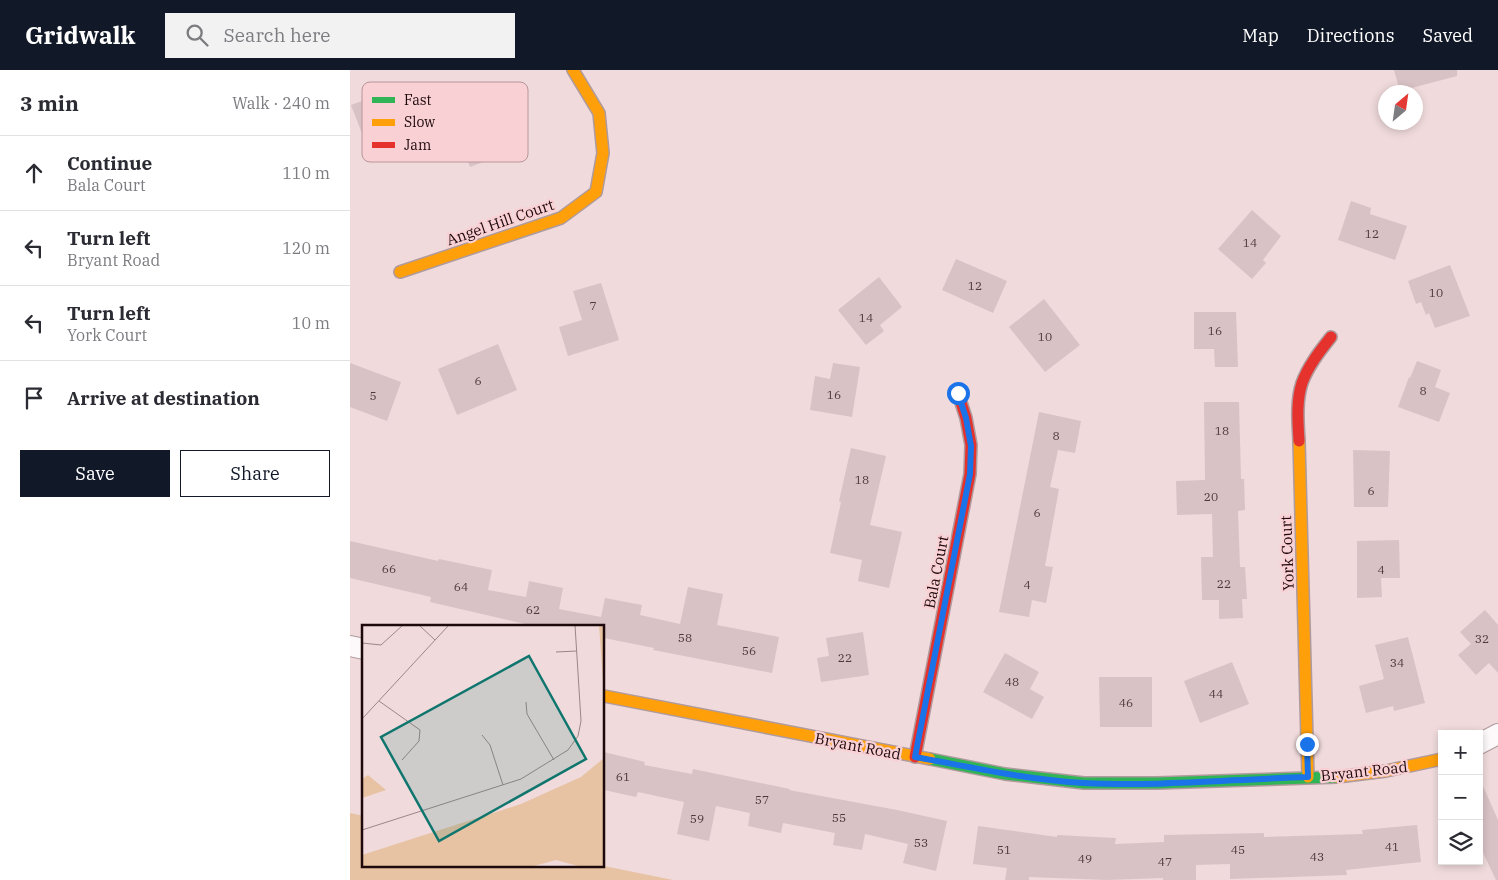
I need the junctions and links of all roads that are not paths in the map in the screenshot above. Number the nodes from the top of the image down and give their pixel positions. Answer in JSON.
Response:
{"nodes":[{"id":1,"x":573,"y":70,"type":"edge"},
{"id":2,"x":400,"y":272,"type":"dead end"},
{"id":3,"x":1331,"y":337,"type":"dead end"},
{"id":4,"x":958,"y":393,"type":"dead end"},
{"id":5,"x":605,"y":696,"type":"edge"},
{"id":6,"x":1498,"y":734,"type":"edge"},
{"id":7,"x":1483,"y":742,"type":"edge"},
{"id":8,"x":915,"y":757,"type":"junction"},
{"id":9,"x":1438,"y":760,"type":"edge"},
{"id":10,"x":1308,"y":777,"type":"junction"}],
"edges":[{"from":1,"to":2,"type":"street","name":"Angel Hill Court"},
{"from":3,"to":10,"type":"street","name":"York Court"},
{"from":4,"to":8,"type":"street","name":"Bala Court"},
{"from":5,"to":8,"type":"street","name":"Bryant Road"},
{"from":6,"to":7,"type":"street"},
{"from":8,"to":10,"type":"street","name":"Bryant Road"},
{"from":9,"to":10,"type":"street","name":"Bryant Road"}]}
